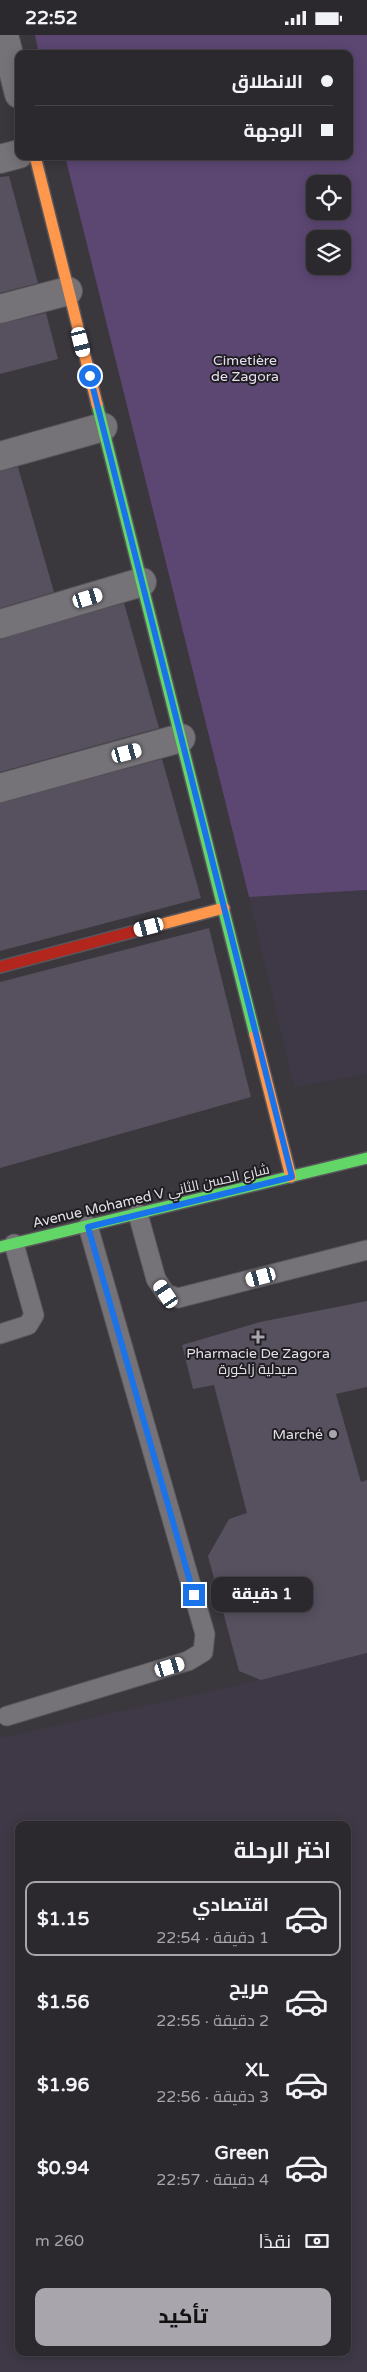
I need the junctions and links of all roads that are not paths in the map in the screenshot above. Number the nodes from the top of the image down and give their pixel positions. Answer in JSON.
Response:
{"nodes":[{"id":1,"x":4,"y":35,"type":"edge"},
{"id":2,"x":15,"y":78,"type":"edge"},
{"id":3,"x":15,"y":155,"type":"edge"},
{"id":4,"x":0,"y":159,"type":"edge"},
{"id":5,"x":35,"y":160,"type":"edge"},
{"id":6,"x":68,"y":291,"type":"junction"},
{"id":7,"x":0,"y":309,"type":"edge"},
{"id":8,"x":103,"y":427,"type":"junction"},
{"id":9,"x":0,"y":456,"type":"edge"},
{"id":10,"x":142,"y":582,"type":"junction"},
{"id":11,"x":0,"y":624,"type":"edge"},
{"id":12,"x":181,"y":738,"type":"junction"},
{"id":13,"x":0,"y":787,"type":"edge"},
{"id":14,"x":224,"y":907,"type":"junction"},
{"id":15,"x":0,"y":967,"type":"edge"},
{"id":16,"x":367,"y":1158,"type":"edge"},
{"id":17,"x":292,"y":1177,"type":"junction"},
{"id":18,"x":138,"y":1214,"type":"junction"},
{"id":19,"x":88,"y":1227,"type":"junction"},
{"id":20,"x":7,"y":1246,"type":"edge"},
{"id":21,"x":367,"y":1250,"type":"edge"},
{"id":22,"x":0,"y":1334,"type":"edge"},
{"id":23,"x":6,"y":1716,"type":"dead end"}],
"edges":[{"from":1,"to":2,"type":"street"},
{"from":3,"to":4,"type":"street"},
{"from":5,"to":6,"type":"street"},
{"from":6,"to":7,"type":"street"},
{"from":6,"to":8,"type":"street"},
{"from":8,"to":9,"type":"street"},
{"from":8,"to":10,"type":"street"},
{"from":10,"to":11,"type":"street"},
{"from":10,"to":12,"type":"street"},
{"from":12,"to":13,"type":"street"},
{"from":12,"to":14,"type":"street"},
{"from":14,"to":15,"type":"street"},
{"from":14,"to":17,"type":"street"},
{"from":16,"to":17,"type":"street","name":"Avenue Mohamed V شارع الحسن الثاني"},
{"from":17,"to":18,"type":"street","name":"Avenue Mohamed V شارع الحسن الثاني"},
{"from":18,"to":19,"type":"street","name":"Avenue Mohamed V شارع الحسن الثاني"},
{"from":18,"to":21,"type":"lane"},
{"from":19,"to":20,"type":"street","name":"Avenue Mohamed V شارع الحسن الثاني"},
{"from":19,"to":23,"type":"lane"},
{"from":20,"to":22,"type":"lane"}]}
